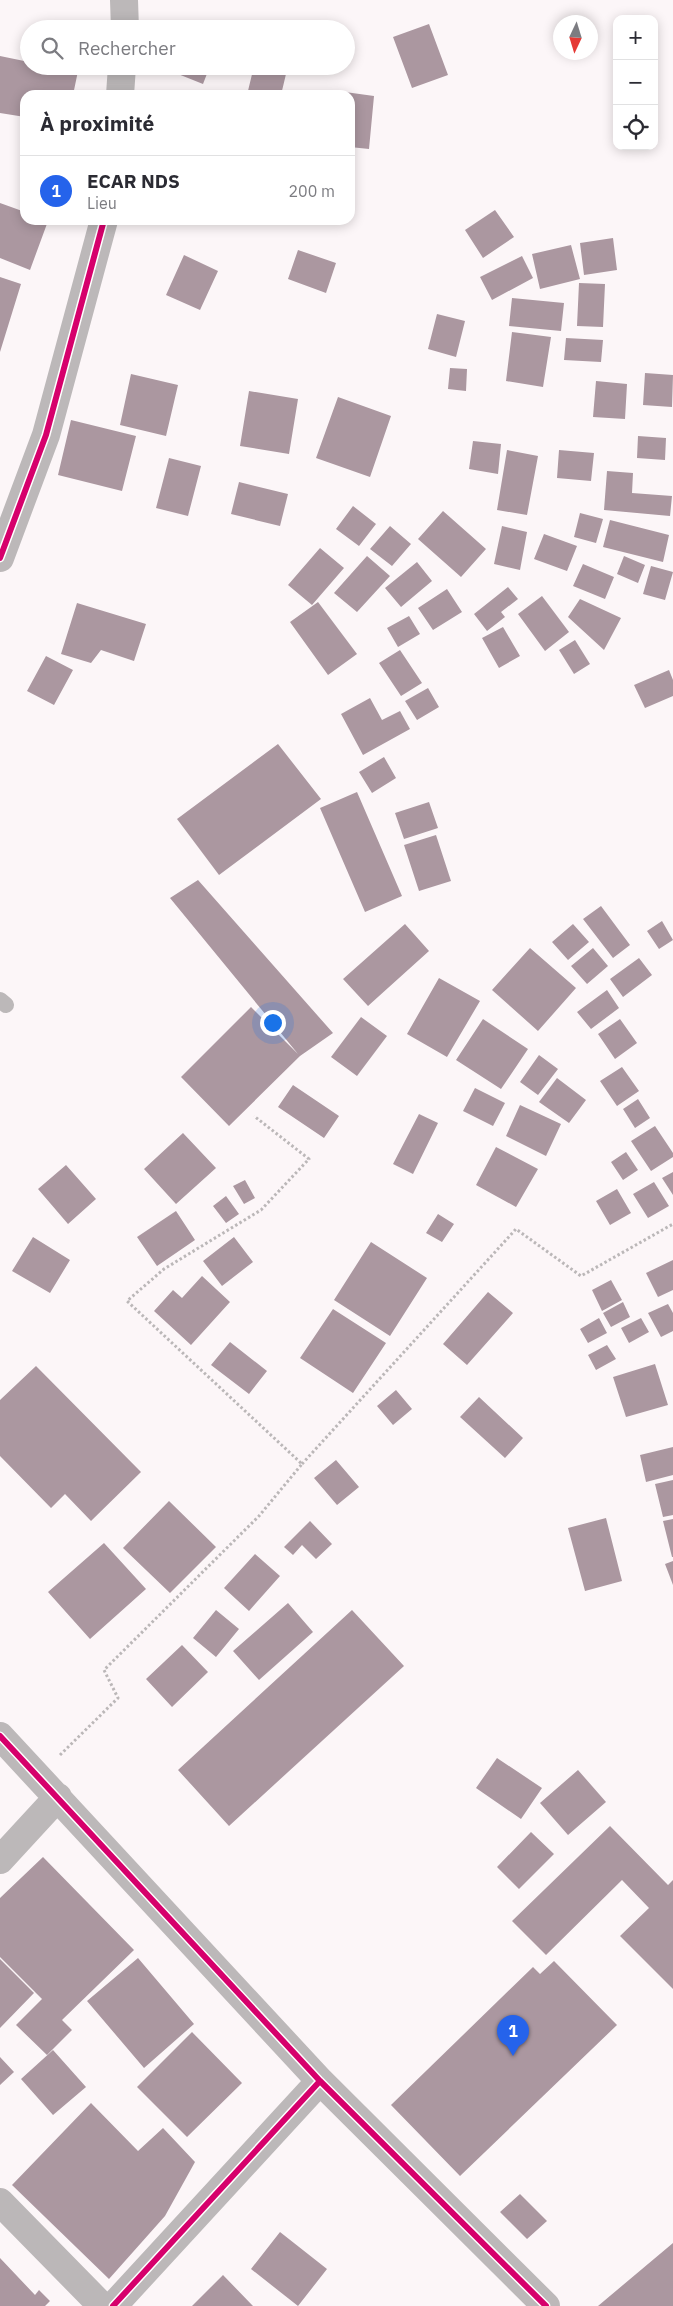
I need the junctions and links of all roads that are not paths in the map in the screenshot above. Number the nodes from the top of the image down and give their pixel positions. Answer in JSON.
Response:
{"nodes":[{"id":1,"x":124,"y":0,"type":"edge"},
{"id":2,"x":125,"y":20,"type":"edge"},
{"id":3,"x":121,"y":75,"type":"edge"},
{"id":4,"x":120,"y":90,"type":"edge"},
{"id":5,"x":103,"y":225,"type":"edge"},
{"id":6,"x":0,"y":558,"type":"edge"},
{"id":7,"x":0,"y":1736,"type":"edge"},
{"id":8,"x":58,"y":1796,"type":"junction"},
{"id":9,"x":0,"y":1860,"type":"edge"},
{"id":10,"x":320,"y":2080,"type":"junction"},
{"id":11,"x":0,"y":2202,"type":"edge"},
{"id":12,"x":102,"y":2306,"type":"edge"},
{"id":13,"x":113,"y":2306,"type":"edge"},
{"id":14,"x":546,"y":2306,"type":"edge"}],
"edges":[{"from":1,"to":2,"type":"street"},
{"from":3,"to":4,"type":"street"},
{"from":5,"to":6,"type":"street"},
{"from":7,"to":8,"type":"street"},
{"from":8,"to":9,"type":"street"},
{"from":8,"to":10,"type":"street"},
{"from":10,"to":13,"type":"street"},
{"from":10,"to":14,"type":"street"},
{"from":11,"to":12,"type":"main road"}]}
